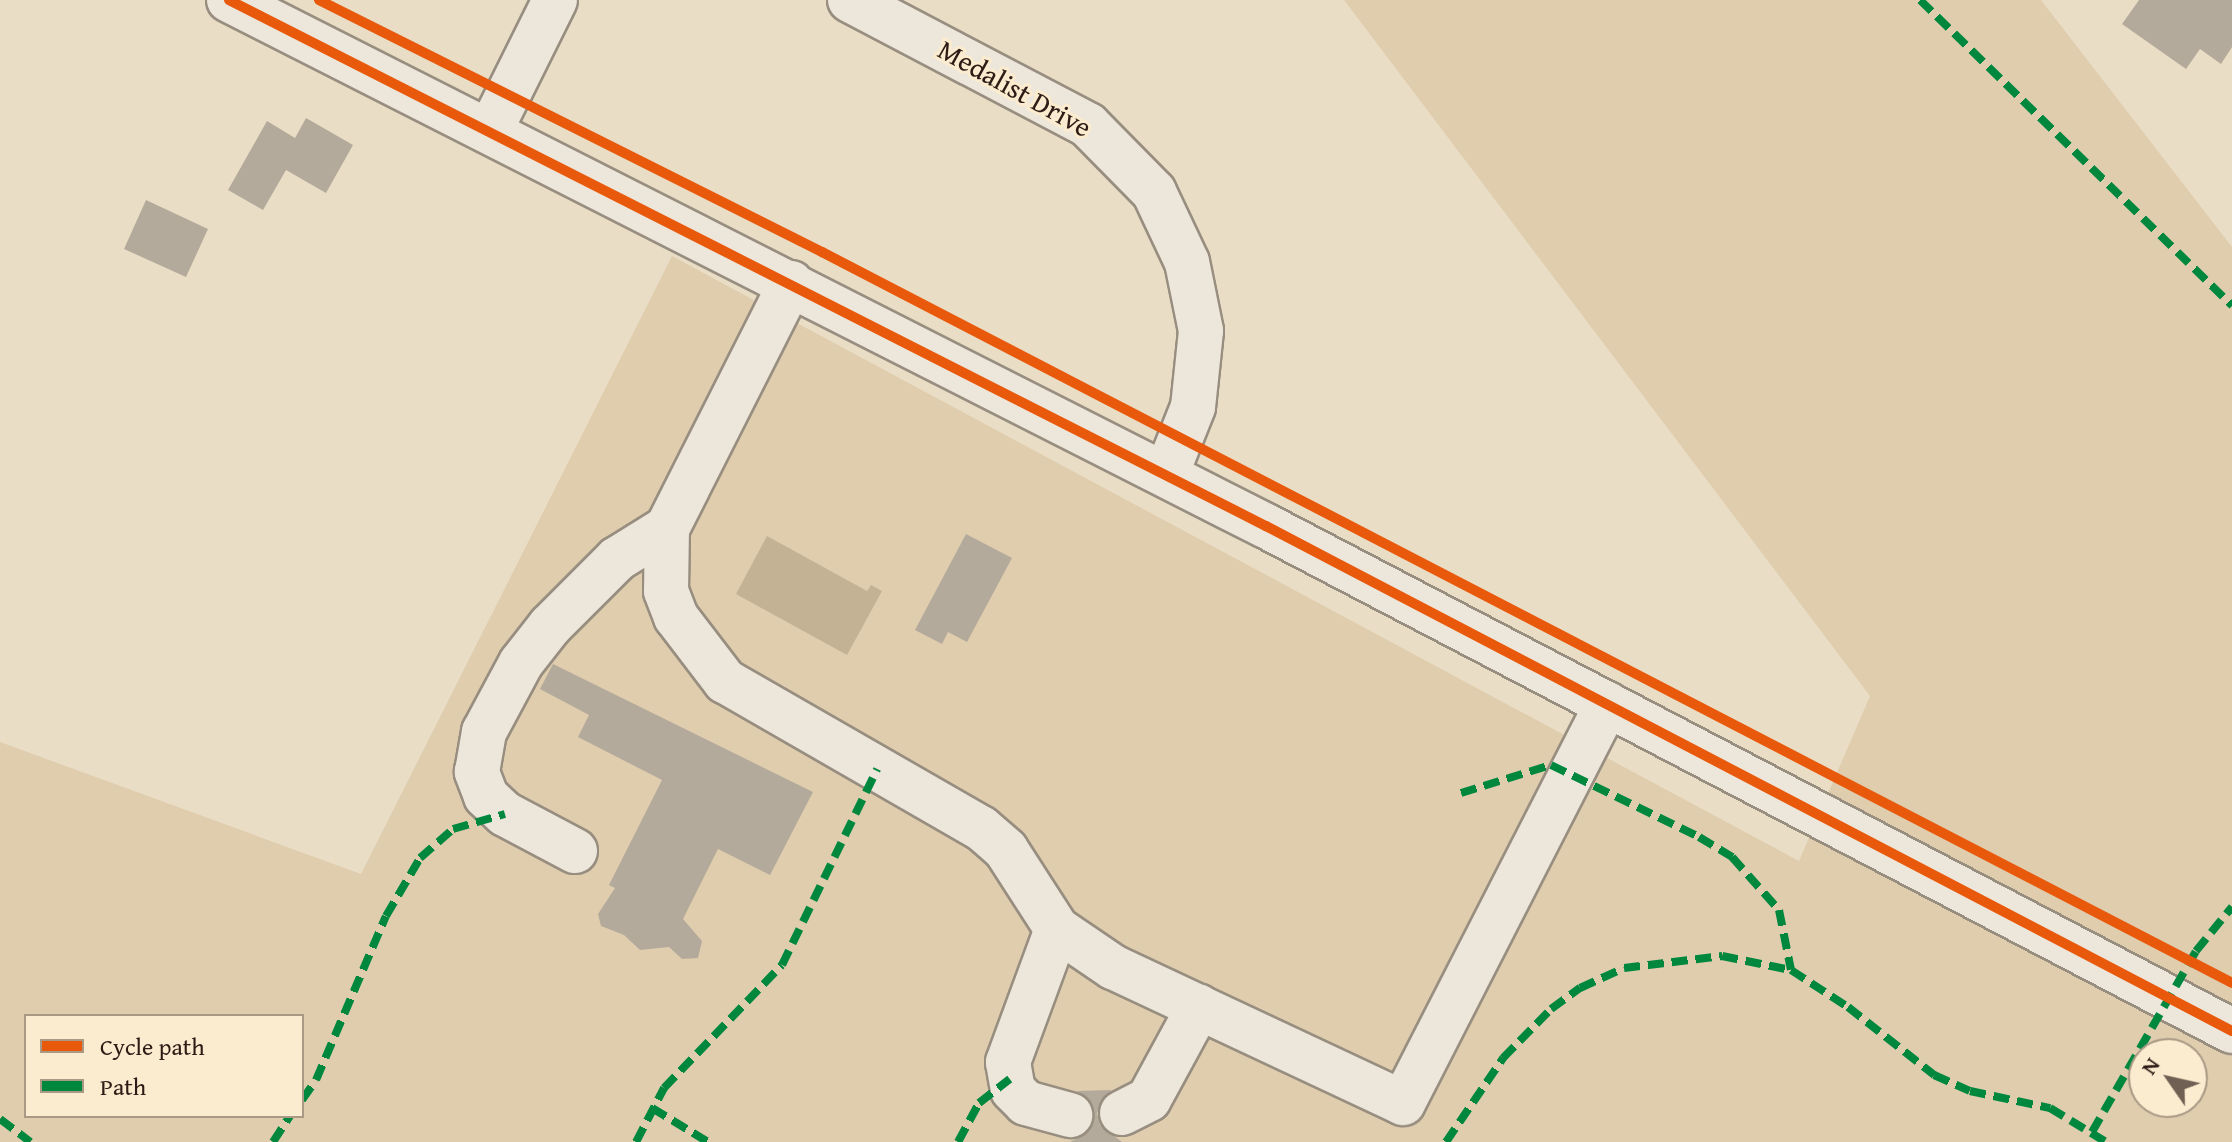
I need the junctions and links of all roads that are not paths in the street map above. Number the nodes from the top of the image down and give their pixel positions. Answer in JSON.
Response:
{"nodes":[{"id":1,"x":229,"y":0,"type":"edge"},
{"id":2,"x":555,"y":0,"type":"edge"},
{"id":3,"x":850,"y":0,"type":"edge"},
{"id":4,"x":490,"y":131,"type":"junction"},
{"id":5,"x":791,"y":283,"type":"junction"},
{"id":6,"x":1166,"y":475,"type":"junction"},
{"id":7,"x":667,"y":528,"type":"junction"},
{"id":8,"x":1607,"y":704,"type":"junction"},
{"id":9,"x":575,"y":851,"type":"dead end"},
{"id":10,"x":1057,"y":929,"type":"junction"},
{"id":11,"x":1199,"y":1007,"type":"junction"},
{"id":12,"x":2232,"y":1031,"type":"edge"},
{"id":13,"x":1122,"y":1113,"type":"dead end"},
{"id":14,"x":1070,"y":1115,"type":"dead end"}],
"edges":[{"from":1,"to":4,"type":"street"},
{"from":2,"to":4,"type":"street"},
{"from":3,"to":6,"type":"street","name":"Medalist Drive"},
{"from":4,"to":5,"type":"street"},
{"from":5,"to":6,"type":"street"},
{"from":5,"to":7,"type":"street"},
{"from":6,"to":8,"type":"street"},
{"from":7,"to":9,"type":"street"},
{"from":7,"to":10,"type":"street"},
{"from":8,"to":11,"type":"street"},
{"from":8,"to":12,"type":"street"},
{"from":10,"to":11,"type":"street"},
{"from":10,"to":14,"type":"street"},
{"from":11,"to":13,"type":"street"}]}
